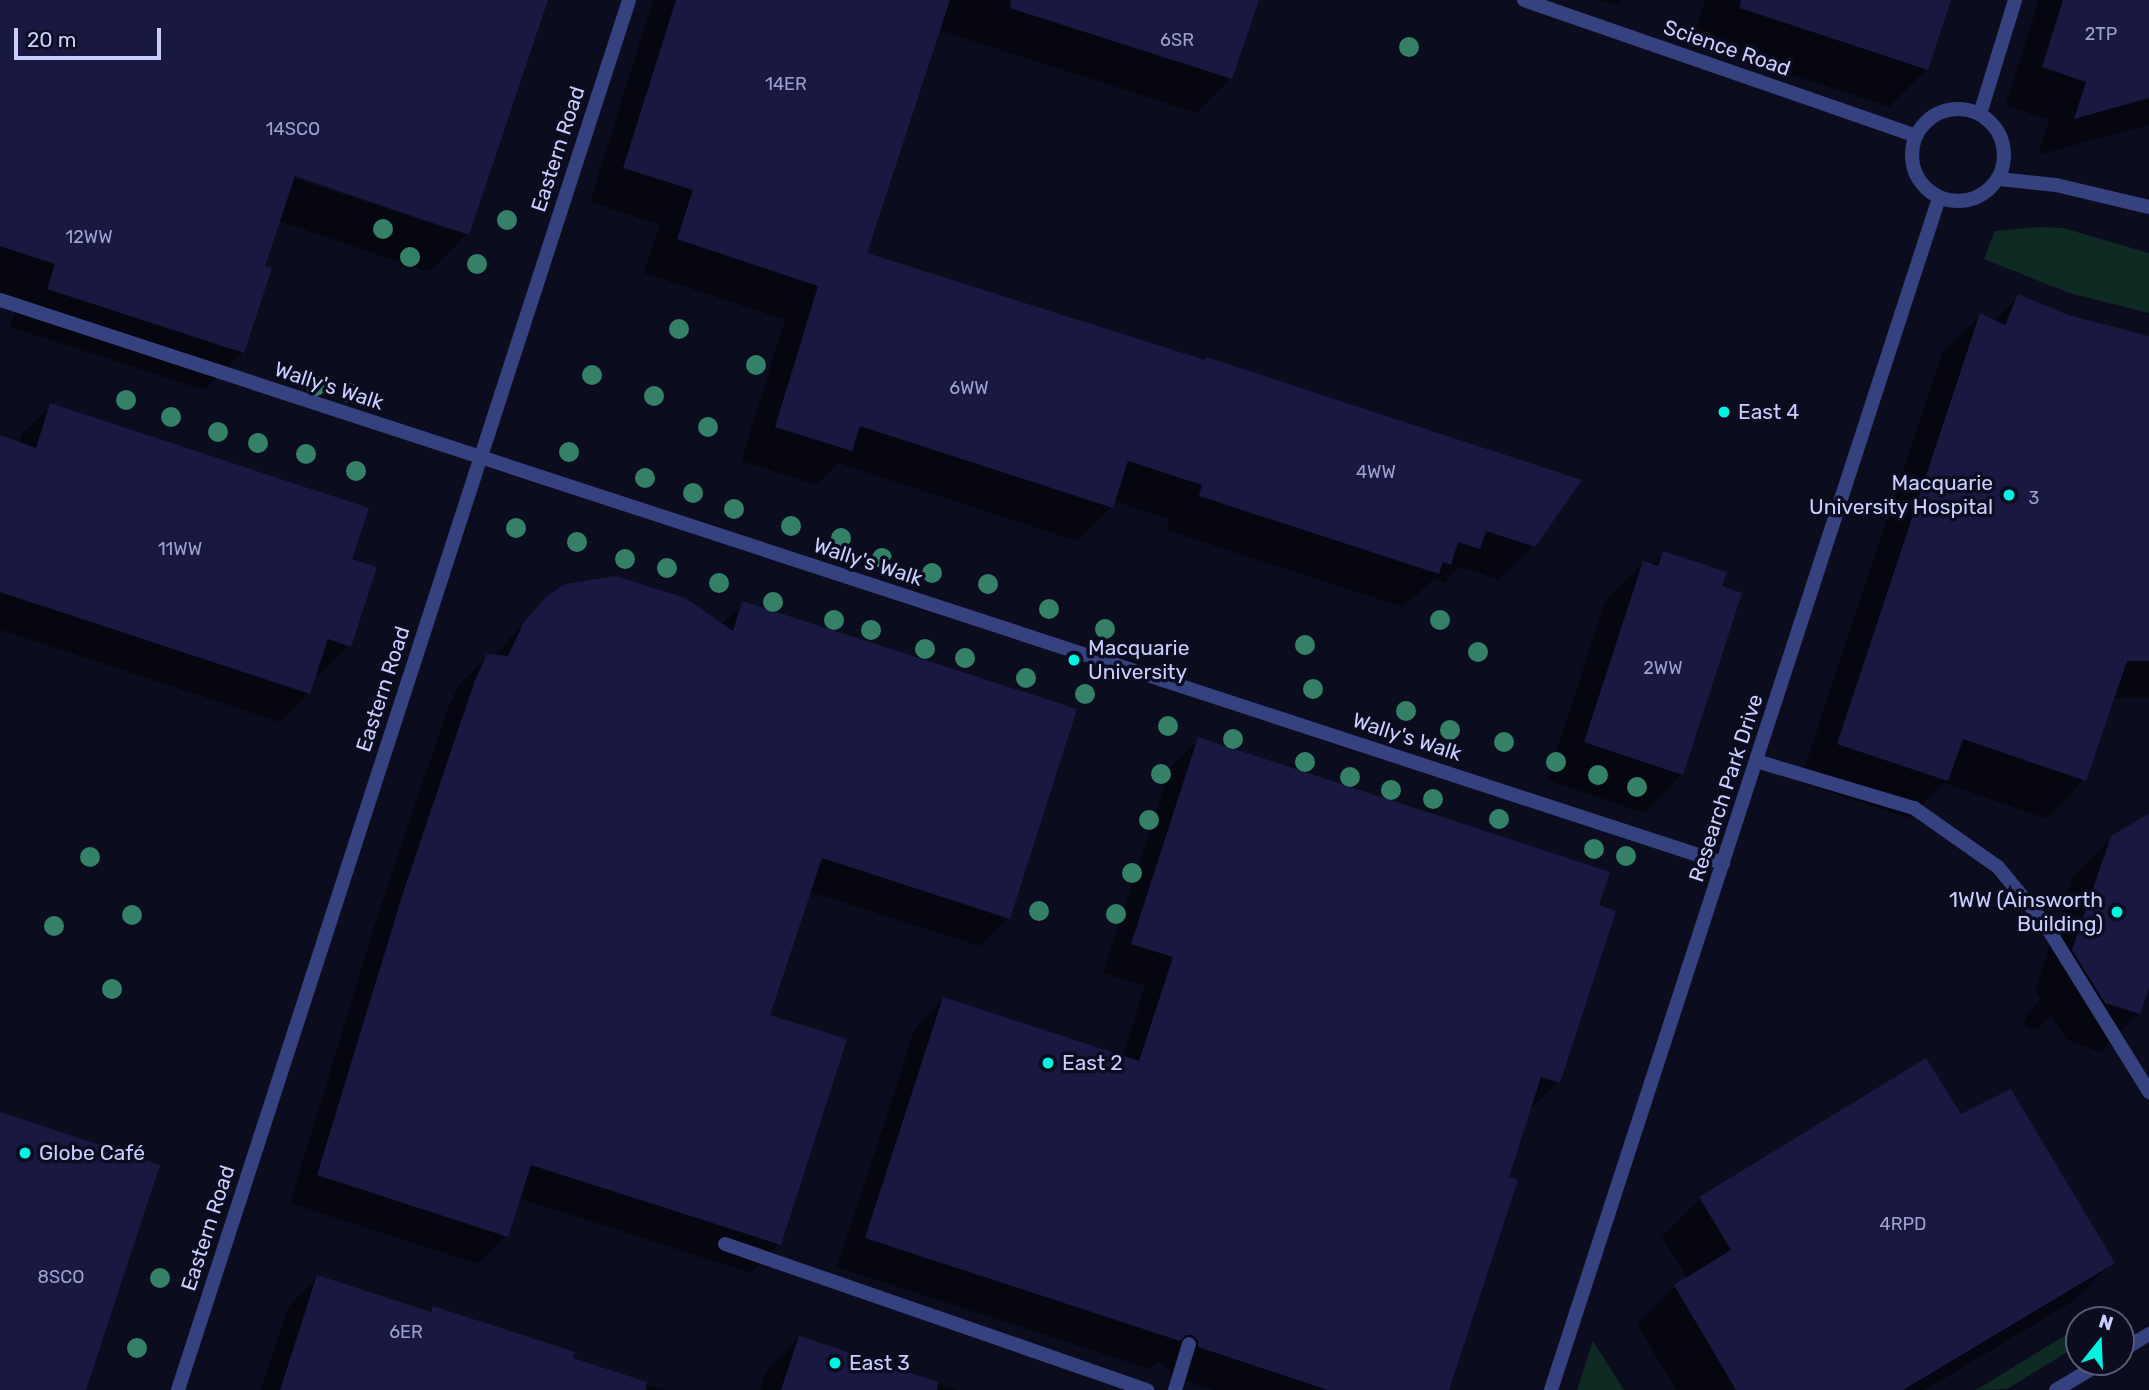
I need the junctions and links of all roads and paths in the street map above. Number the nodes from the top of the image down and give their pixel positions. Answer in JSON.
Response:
{"nodes":[{"id":1,"x":629,"y":0,"type":"edge"},
{"id":2,"x":1524,"y":0,"type":"edge"},
{"id":3,"x":2015,"y":0,"type":"edge"},
{"id":4,"x":1980,"y":114,"type":"junction"},
{"id":5,"x":1916,"y":136,"type":"junction"},
{"id":6,"x":1999,"y":179,"type":"junction"},
{"id":7,"x":1939,"y":198,"type":"junction"},
{"id":8,"x":2149,"y":207,"type":"edge"},
{"id":9,"x":0,"y":300,"type":"edge"},
{"id":10,"x":480,"y":457,"type":"junction"},
{"id":11,"x":1756,"y":761,"type":"junction"},
{"id":12,"x":1723,"y":863,"type":"junction"},
{"id":13,"x":2149,"y":1092,"type":"edge"},
{"id":14,"x":725,"y":1244,"type":"dead end"},
{"id":15,"x":1189,"y":1344,"type":"dead end"},
{"id":16,"x":2080,"y":1376,"type":"edge"},
{"id":17,"x":178,"y":1390,"type":"edge"},
{"id":18,"x":1147,"y":1390,"type":"edge"},
{"id":19,"x":1175,"y":1390,"type":"edge"},
{"id":20,"x":1551,"y":1390,"type":"edge"},
{"id":21,"x":2056,"y":1390,"type":"edge"}],
"edges":[{"from":1,"to":10,"type":"street","name":"Eastern Road"},
{"from":2,"to":5,"type":"street","name":"Science Road"},
{"from":3,"to":4,"type":"street"},
{"from":4,"to":5,"type":"street"},
{"from":4,"to":6,"type":"street"},
{"from":5,"to":7,"type":"street"},
{"from":6,"to":7,"type":"street"},
{"from":6,"to":8,"type":"street"},
{"from":7,"to":11,"type":"street","name":"Research Park Drive"},
{"from":9,"to":10,"type":"street","name":"Wally's Walk"},
{"from":10,"to":12,"type":"street","name":"Wally's Walk"},
{"from":10,"to":17,"type":"street","name":"Eastern Road"},
{"from":11,"to":12,"type":"street","name":"Research Park Drive"},
{"from":11,"to":13,"type":"street"},
{"from":12,"to":20,"type":"street","name":"Research Park Drive"},
{"from":14,"to":18,"type":"street"},
{"from":15,"to":19,"type":"street"},
{"from":16,"to":21,"type":"street"}]}
